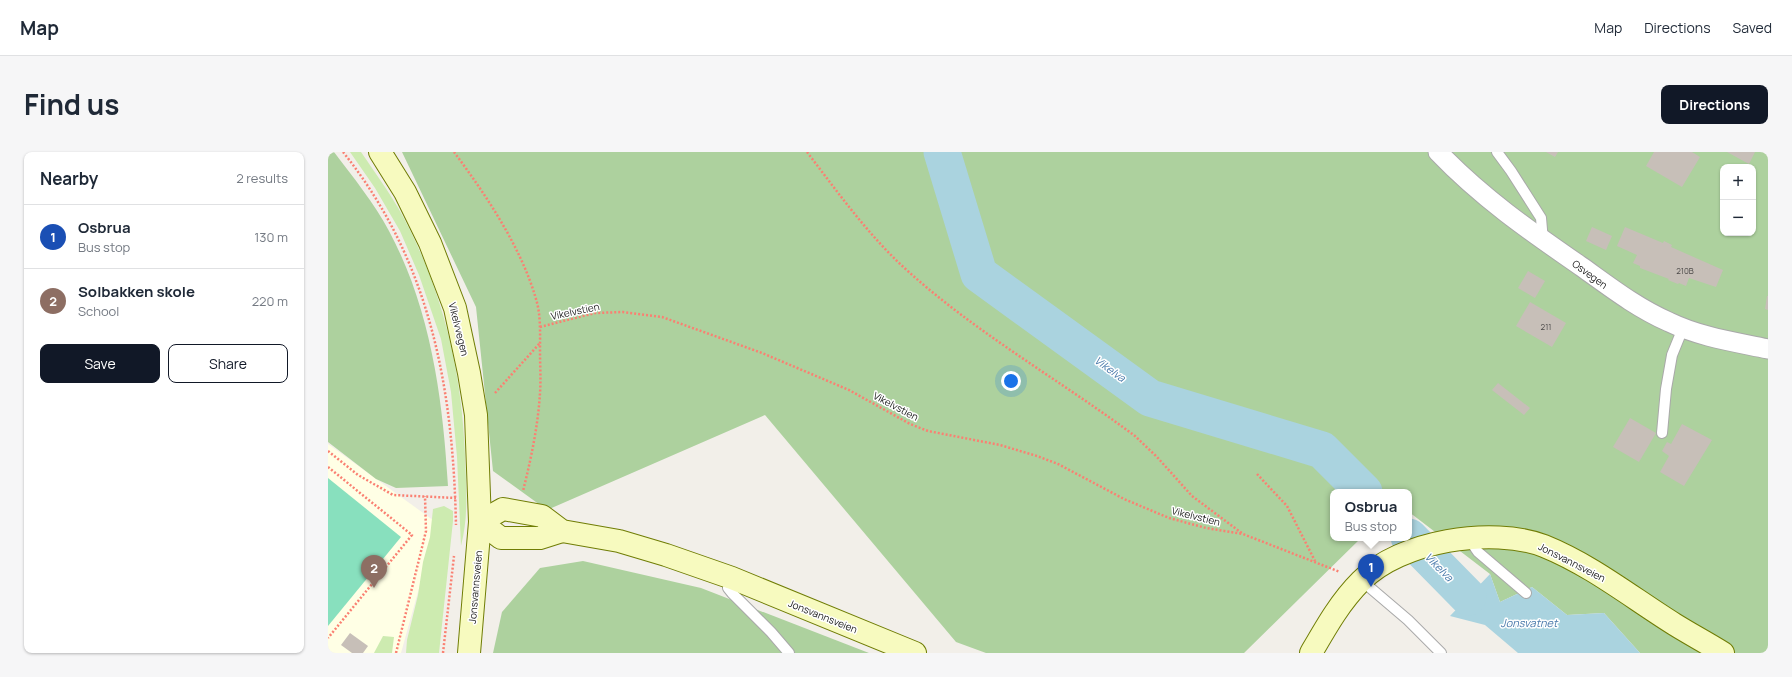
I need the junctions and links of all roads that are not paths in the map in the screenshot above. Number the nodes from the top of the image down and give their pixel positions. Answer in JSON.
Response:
{"nodes":[{"id":1,"x":380,"y":152,"type":"edge"},
{"id":2,"x":1438,"y":152,"type":"edge"},
{"id":3,"x":1497,"y":152,"type":"edge"},
{"id":4,"x":1543,"y":241,"type":"junction"},
{"id":5,"x":1683,"y":328,"type":"junction"},
{"id":6,"x":1768,"y":349,"type":"edge"},
{"id":7,"x":1662,"y":433,"type":"dead end"},
{"id":8,"x":480,"y":522,"type":"junction"},
{"id":9,"x":562,"y":530,"type":"junction"},
{"id":10,"x":1469,"y":538,"type":"junction"},
{"id":11,"x":732,"y":578,"type":"junction"},
{"id":12,"x":1361,"y":580,"type":"junction"},
{"id":13,"x":1526,"y":593,"type":"dead end"},
{"id":14,"x":469,"y":653,"type":"edge"},
{"id":15,"x":789,"y":653,"type":"edge"},
{"id":16,"x":915,"y":653,"type":"edge"},
{"id":17,"x":1311,"y":653,"type":"edge"},
{"id":18,"x":1441,"y":653,"type":"edge"},
{"id":19,"x":1723,"y":653,"type":"edge"}],
"edges":[{"from":1,"to":8,"type":"main road","name":"Vikelvvegen"},
{"from":2,"to":4,"type":"street","name":"Osvegen"},
{"from":3,"to":4,"type":"lane"},
{"from":4,"to":5,"type":"street","name":"Osvegen"},
{"from":5,"to":6,"type":"street","name":"Osvegen"},
{"from":5,"to":7,"type":"lane"},
{"from":8,"to":9,"type":"main road"},
{"from":8,"to":9,"type":"main road","name":"Jonsvannsveien"},
{"from":8,"to":14,"type":"main road","name":"Jonsvannsveien"},
{"from":9,"to":11,"type":"main road","name":"Jonsvannsveien"},
{"from":10,"to":12,"type":"main road","name":"Jonsvannsveien"},
{"from":10,"to":13,"type":"lane"},
{"from":10,"to":19,"type":"main road","name":"Jonsvannsveien"},
{"from":11,"to":15,"type":"lane"},
{"from":11,"to":16,"type":"main road","name":"Jonsvannsveien"},
{"from":12,"to":17,"type":"main road","name":"Jonsvannsveien"},
{"from":12,"to":18,"type":"lane"}]}
